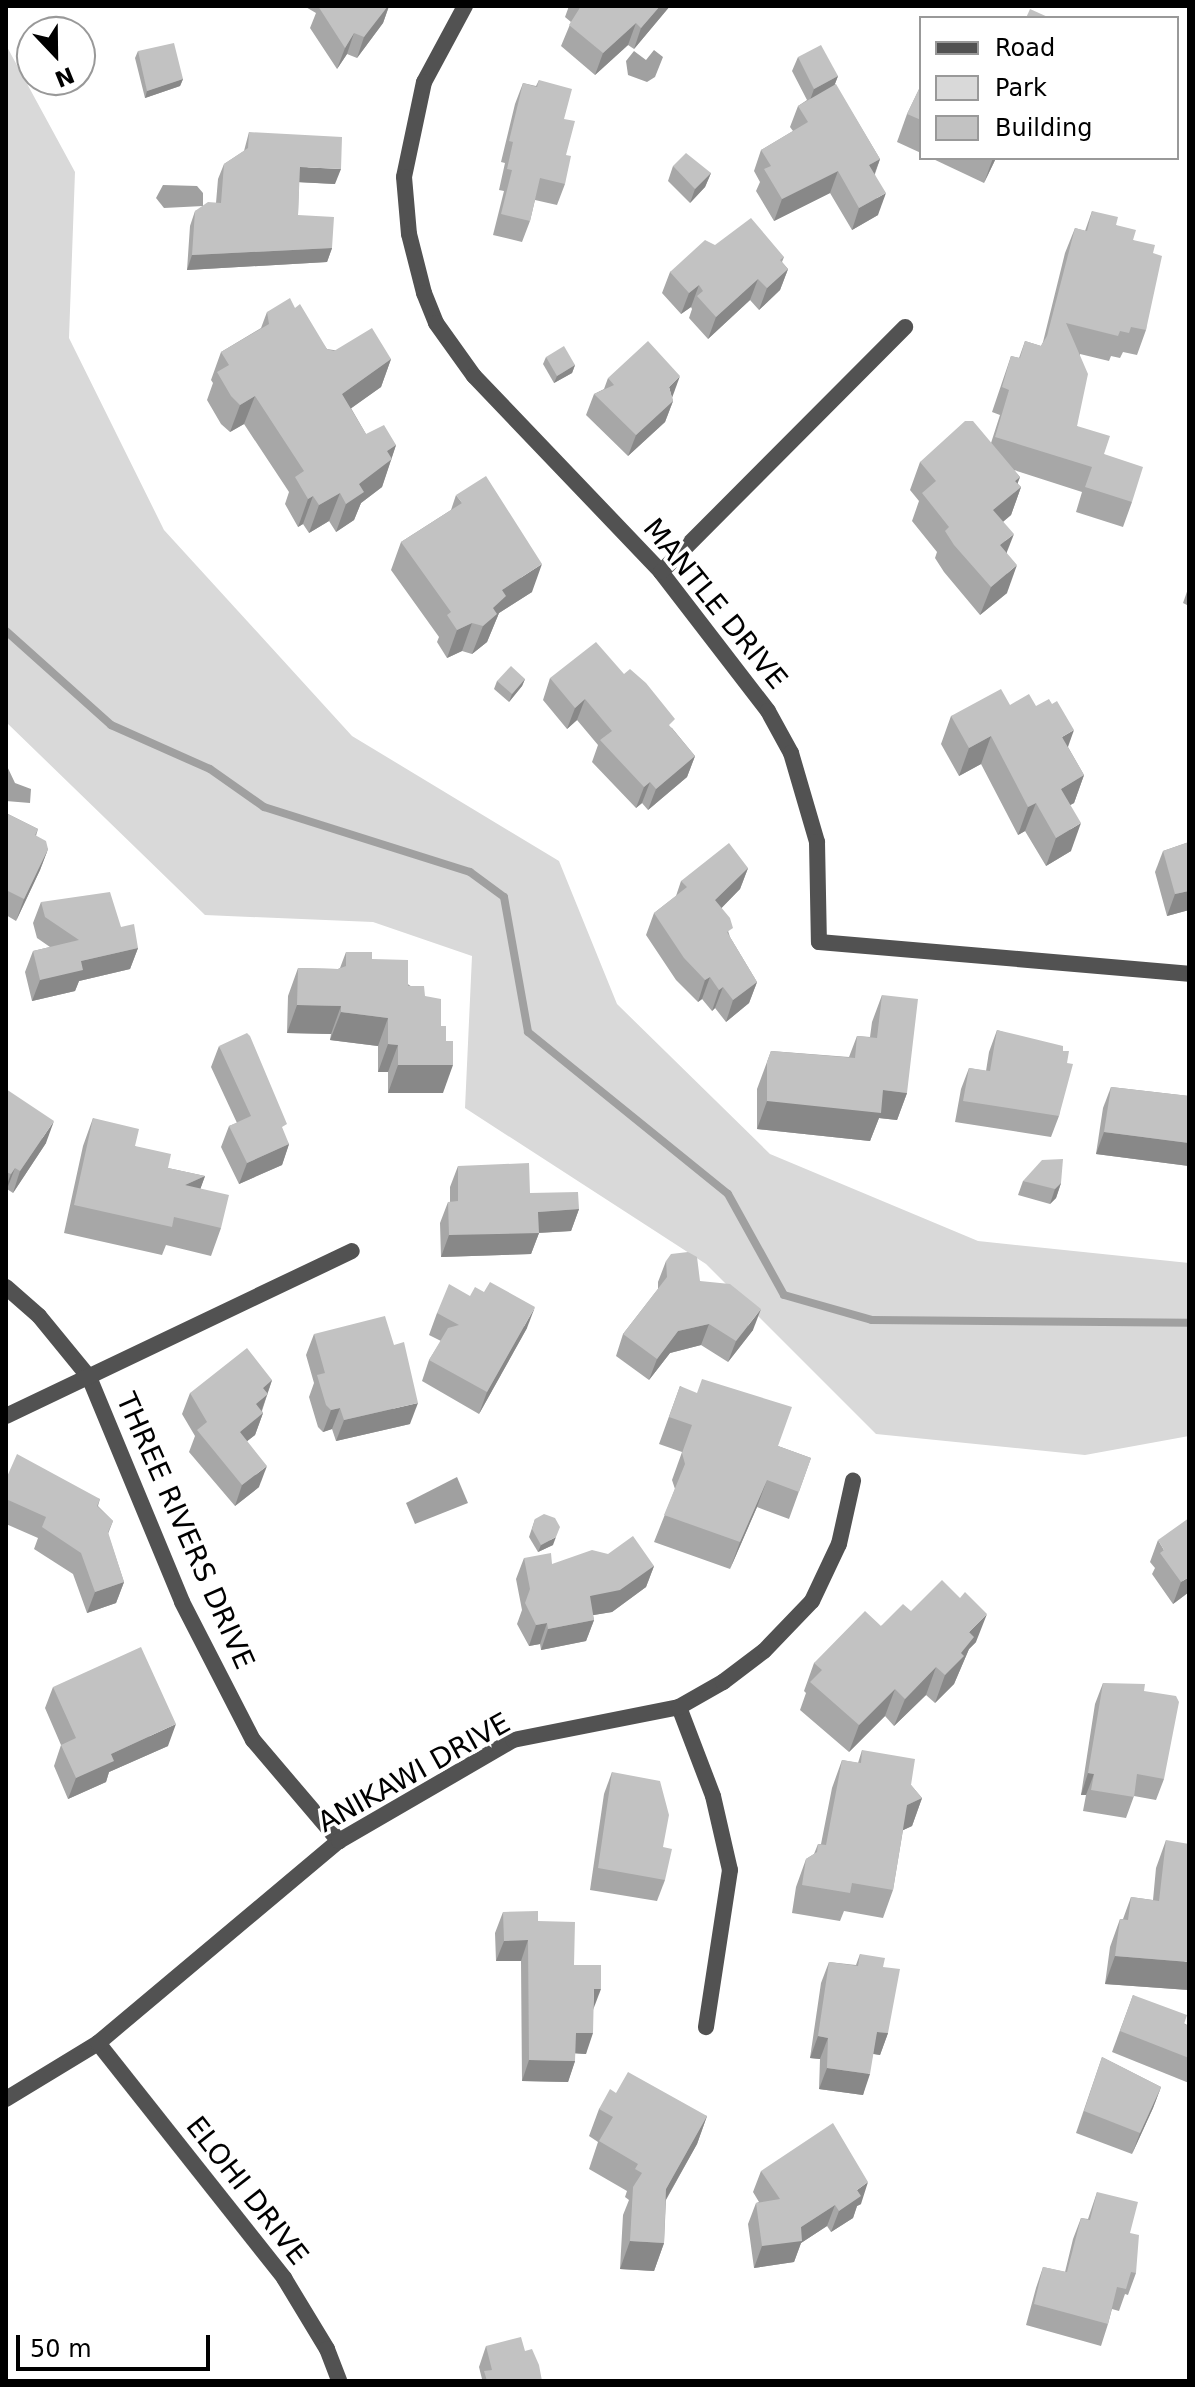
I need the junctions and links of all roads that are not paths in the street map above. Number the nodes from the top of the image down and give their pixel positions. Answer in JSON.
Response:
{"nodes":[{"id":1,"x":465,"y":6,"type":"edge"},
{"id":2,"x":905,"y":327,"type":"dead end"},
{"id":3,"x":661,"y":572,"type":"junction"},
{"id":4,"x":1189,"y":974,"type":"edge"},
{"id":5,"x":352,"y":1251,"type":"dead end"},
{"id":6,"x":6,"y":1287,"type":"edge"},
{"id":7,"x":89,"y":1377,"type":"junction"},
{"id":8,"x":6,"y":1416,"type":"edge"},
{"id":9,"x":853,"y":1481,"type":"dead end"},
{"id":10,"x":679,"y":1707,"type":"junction"},
{"id":11,"x":339,"y":1841,"type":"junction"},
{"id":12,"x":706,"y":2027,"type":"dead end"},
{"id":13,"x":98,"y":2043,"type":"junction"},
{"id":14,"x":6,"y":2099,"type":"edge"},
{"id":15,"x":339,"y":2381,"type":"edge"}],
"edges":[{"from":1,"to":3,"type":"street","name":"MANTLE DRIVE"},
{"from":2,"to":3,"type":"street"},
{"from":3,"to":4,"type":"street","name":"MANTLE DRIVE"},
{"from":5,"to":7,"type":"street"},
{"from":6,"to":7,"type":"street","name":"THREE RIVERS DRIVE"},
{"from":7,"to":8,"type":"street"},
{"from":7,"to":11,"type":"street","name":"THREE RIVERS DRIVE"},
{"from":9,"to":10,"type":"street","name":"ANIKAWI DRIVE"},
{"from":10,"to":11,"type":"street","name":"ANIKAWI DRIVE"},
{"from":10,"to":12,"type":"street"},
{"from":11,"to":13,"type":"street","name":"ANIKAWI DRIVE"},
{"from":13,"to":14,"type":"street","name":"ANIKAWI DRIVE"},
{"from":13,"to":15,"type":"street","name":"ELOHI DRIVE"}]}
